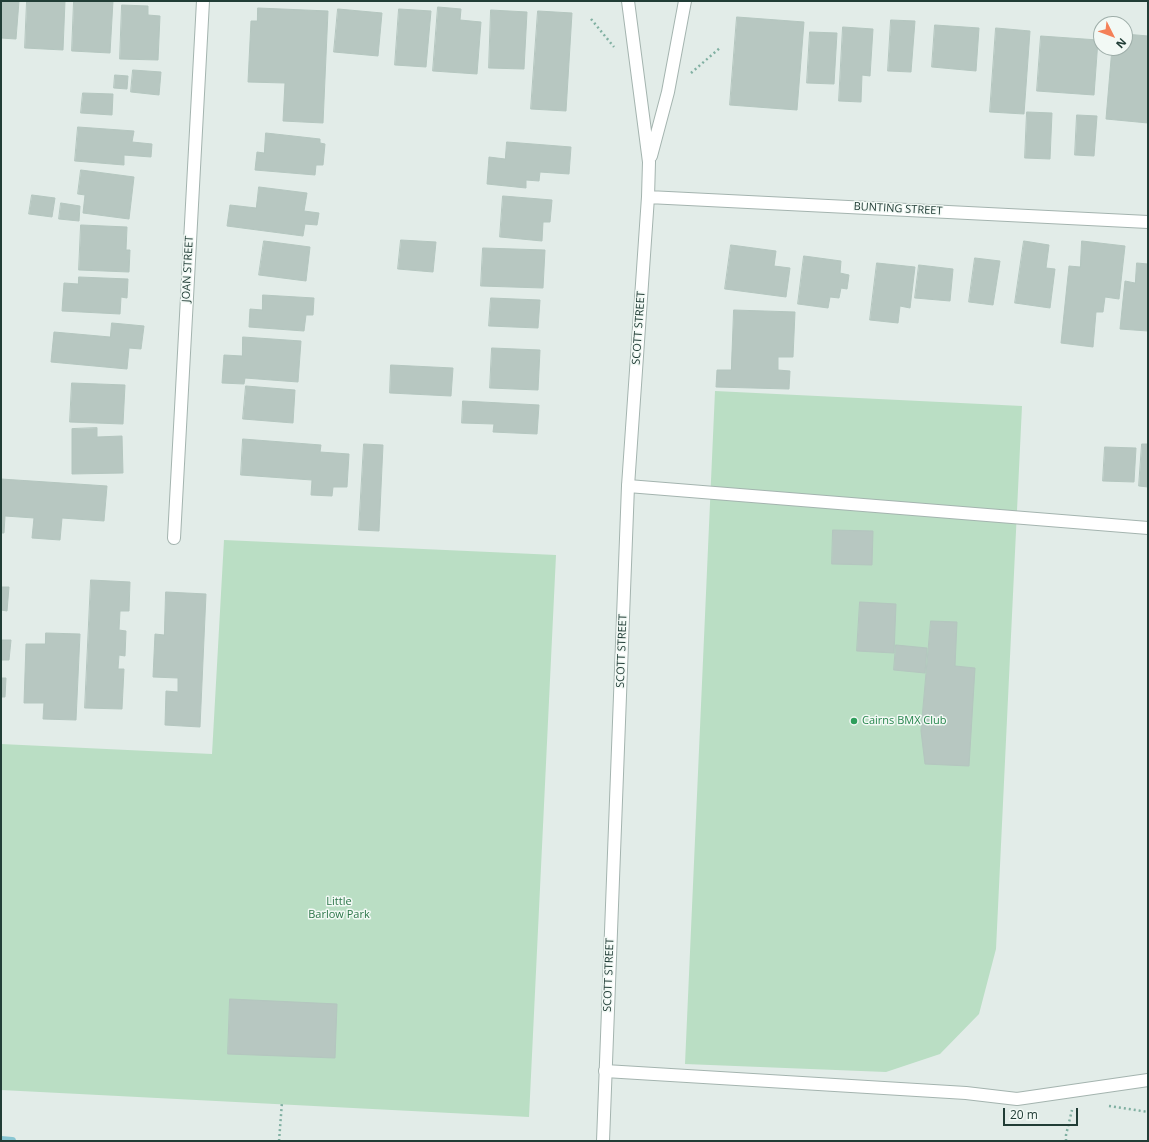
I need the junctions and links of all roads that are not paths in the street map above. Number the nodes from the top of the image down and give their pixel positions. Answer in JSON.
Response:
{"nodes":[{"id":1,"x":203,"y":1,"type":"edge"},
{"id":2,"x":628,"y":1,"type":"edge"},
{"id":3,"x":685,"y":1,"type":"edge"},
{"id":4,"x":649,"y":162,"type":"junction"},
{"id":5,"x":648,"y":197,"type":"junction"},
{"id":6,"x":1148,"y":222,"type":"edge"},
{"id":7,"x":628,"y":486,"type":"junction"},
{"id":8,"x":1148,"y":528,"type":"edge"},
{"id":9,"x":174,"y":538,"type":"dead end"},
{"id":10,"x":605,"y":1071,"type":"junction"},
{"id":11,"x":1148,"y":1080,"type":"edge"},
{"id":12,"x":603,"y":1137,"type":"edge"}],
"edges":[{"from":1,"to":9,"type":"street","name":"JOAN STREET"},
{"from":2,"to":4,"type":"street","name":"SCOTT STREET"},
{"from":3,"to":4,"type":"street","name":"SCOTT STREET"},
{"from":4,"to":5,"type":"street","name":"SCOTT STREET"},
{"from":5,"to":6,"type":"street","name":"BUNTING STREET"},
{"from":5,"to":7,"type":"street","name":"SCOTT STREET"},
{"from":7,"to":8,"type":"street"},
{"from":7,"to":10,"type":"street","name":"SCOTT STREET"},
{"from":10,"to":11,"type":"street"},
{"from":10,"to":12,"type":"street","name":"SCOTT STREET"}]}
